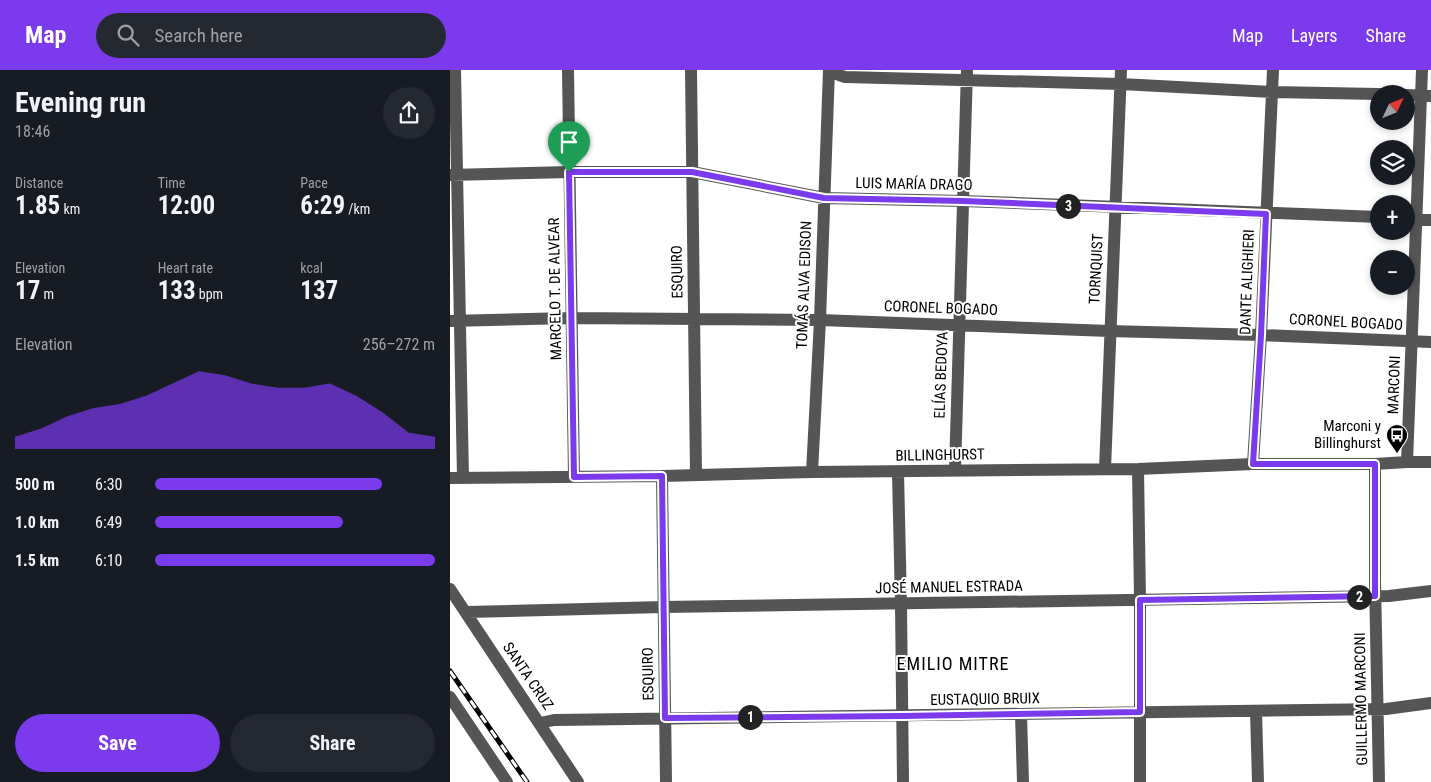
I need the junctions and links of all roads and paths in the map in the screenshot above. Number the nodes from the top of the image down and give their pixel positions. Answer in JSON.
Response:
{"nodes":[{"id":1,"x":455,"y":70,"type":"edge"},
{"id":2,"x":568,"y":70,"type":"edge"},
{"id":3,"x":691,"y":70,"type":"edge"},
{"id":4,"x":830,"y":70,"type":"edge"},
{"id":5,"x":1121,"y":70,"type":"edge"},
{"id":6,"x":1273,"y":70,"type":"edge"},
{"id":7,"x":1422,"y":70,"type":"edge"},
{"id":8,"x":967,"y":75,"type":"edge"},
{"id":9,"x":1121,"y":84,"type":"junction"},
{"id":10,"x":1272,"y":92,"type":"junction"},
{"id":11,"x":1370,"y":94,"type":"edge"},
{"id":12,"x":1426,"y":96,"type":"edge"},
{"id":13,"x":569,"y":172,"type":"junction"},
{"id":14,"x":692,"y":172,"type":"junction"},
{"id":15,"x":453,"y":175,"type":"edge"},
{"id":16,"x":1414,"y":195,"type":"edge"},
{"id":17,"x":824,"y":198,"type":"junction"},
{"id":18,"x":963,"y":201,"type":"junction"},
{"id":19,"x":1116,"y":208,"type":"junction"},
{"id":20,"x":1266,"y":214,"type":"junction"},
{"id":21,"x":1370,"y":217,"type":"edge"},
{"id":22,"x":1415,"y":219,"type":"edge"},
{"id":23,"x":1431,"y":220,"type":"edge"},
{"id":24,"x":1411,"y":240,"type":"edge"},
{"id":25,"x":571,"y":318,"type":"junction"},
{"id":26,"x":694,"y":318,"type":"junction"},
{"id":27,"x":820,"y":320,"type":"junction"},
{"id":28,"x":455,"y":321,"type":"edge"},
{"id":29,"x":959,"y":325,"type":"junction"},
{"id":30,"x":1109,"y":331,"type":"junction"},
{"id":31,"x":1261,"y":335,"type":"junction"},
{"id":32,"x":1412,"y":342,"type":"junction"},
{"id":33,"x":1431,"y":342,"type":"edge"},
{"id":34,"x":1407,"y":462,"type":"junction"},
{"id":35,"x":1431,"y":462,"type":"edge"},
{"id":36,"x":1253,"y":464,"type":"junction"},
{"id":37,"x":1375,"y":464,"type":"junction"},
{"id":38,"x":1105,"y":469,"type":"junction"},
{"id":39,"x":1138,"y":469,"type":"junction"},
{"id":40,"x":954,"y":470,"type":"junction"},
{"id":41,"x":812,"y":472,"type":"junction"},
{"id":42,"x":898,"y":472,"type":"junction"},
{"id":43,"x":696,"y":474,"type":"junction"},
{"id":44,"x":662,"y":476,"type":"junction"},
{"id":45,"x":574,"y":477,"type":"junction"},
{"id":46,"x":450,"y":478,"type":"edge"},
{"id":47,"x":463,"y":478,"type":"junction"},
{"id":48,"x":450,"y":589,"type":"edge"},
{"id":49,"x":1431,"y":591,"type":"edge"},
{"id":50,"x":1375,"y":596,"type":"junction"},
{"id":51,"x":1140,"y":600,"type":"junction"},
{"id":52,"x":902,"y":605,"type":"junction"},
{"id":53,"x":663,"y":608,"type":"junction"},
{"id":54,"x":466,"y":612,"type":"junction"},
{"id":55,"x":450,"y":697,"type":"edge"},
{"id":56,"x":1431,"y":703,"type":"edge"},
{"id":57,"x":1378,"y":709,"type":"junction"},
{"id":58,"x":1256,"y":711,"type":"junction"},
{"id":59,"x":1140,"y":712,"type":"junction"},
{"id":60,"x":1022,"y":714,"type":"junction"},
{"id":61,"x":902,"y":716,"type":"junction"},
{"id":62,"x":665,"y":718,"type":"junction"},
{"id":63,"x":540,"y":723,"type":"junction"},
{"id":64,"x":507,"y":782,"type":"edge"},
{"id":65,"x":578,"y":782,"type":"edge"},
{"id":66,"x":666,"y":782,"type":"edge"},
{"id":67,"x":903,"y":782,"type":"edge"},
{"id":68,"x":1023,"y":782,"type":"edge"},
{"id":69,"x":1140,"y":782,"type":"edge"},
{"id":70,"x":1258,"y":782,"type":"edge"},
{"id":71,"x":1379,"y":782,"type":"edge"}],
"edges":[{"from":1,"to":15,"type":"street"},
{"from":2,"to":13,"type":"street","name":"MARCELO T. DE ALVEAR"},
{"from":3,"to":14,"type":"street","name":"ESQUIRO"},
{"from":4,"to":8,"type":"street"},
{"from":4,"to":17,"type":"street","name":"TOMÁS ALVA EDISON"},
{"from":5,"to":9,"type":"street","name":"TORNQUIST"},
{"from":6,"to":10,"type":"street","name":"DANTE ALIGHIERI"},
{"from":7,"to":12,"type":"street","name":"MARCONI"},
{"from":8,"to":9,"type":"street"},
{"from":8,"to":18,"type":"street","name":"ELÍAS BEDOYA"},
{"from":9,"to":10,"type":"street"},
{"from":9,"to":19,"type":"street","name":"TORNQUIST"},
{"from":10,"to":11,"type":"street"},
{"from":10,"to":20,"type":"street","name":"DANTE ALIGHIERI"},
{"from":12,"to":16,"type":"street","name":"MARCONI"},
{"from":13,"to":14,"type":"street","name":"LUIS MARÍA DRAGO"},
{"from":13,"to":15,"type":"street","name":"LUIS MARÍA DRAGO"},
{"from":13,"to":25,"type":"street","name":"MARCELO T. DE ALVEAR"},
{"from":14,"to":17,"type":"street","name":"LUIS MARÍA DRAGO"},
{"from":14,"to":26,"type":"street","name":"ESQUIRO"},
{"from":15,"to":28,"type":"street"},
{"from":17,"to":18,"type":"street","name":"LUIS MARÍA DRAGO"},
{"from":17,"to":27,"type":"street","name":"TOMÁS ALVA EDISON"},
{"from":18,"to":19,"type":"street","name":"LUIS MARÍA DRAGO"},
{"from":18,"to":29,"type":"street","name":"ELÍAS BEDOYA"},
{"from":19,"to":20,"type":"street","name":"LUIS MARÍA DRAGO"},
{"from":19,"to":30,"type":"street","name":"TORNQUIST"},
{"from":20,"to":21,"type":"street","name":"LUIS MARÍA DRAGO"},
{"from":20,"to":31,"type":"street","name":"DANTE ALIGHIERI"},
{"from":22,"to":23,"type":"street"},
{"from":24,"to":32,"type":"street","name":"MARCONI"},
{"from":25,"to":26,"type":"street","name":"CORONEL BOGADO"},
{"from":25,"to":28,"type":"street","name":"CORONEL BOGADO"},
{"from":25,"to":45,"type":"street","name":"MARCELO T. DE ALVEAR"},
{"from":26,"to":27,"type":"street","name":"CORONEL BOGADO"},
{"from":26,"to":43,"type":"street","name":"ESQUIRO"},
{"from":27,"to":29,"type":"street","name":"CORONEL BOGADO"},
{"from":27,"to":41,"type":"street","name":"TOMÁS ALVA EDISON"},
{"from":28,"to":47,"type":"street"},
{"from":29,"to":30,"type":"street","name":"CORONEL BOGADO"},
{"from":29,"to":40,"type":"street","name":"ELÍAS BEDOYA"},
{"from":30,"to":31,"type":"street","name":"CORONEL BOGADO"},
{"from":30,"to":38,"type":"street","name":"TORNQUIST"},
{"from":31,"to":32,"type":"street","name":"CORONEL BOGADO"},
{"from":31,"to":36,"type":"street","name":"DANTE ALIGHIERI"},
{"from":32,"to":33,"type":"street","name":"CORONEL BOGADO"},
{"from":32,"to":34,"type":"street","name":"MARCONI"},
{"from":34,"to":35,"type":"street","name":"BILLINGHURST"},
{"from":34,"to":37,"type":"street","name":"BILLINGHURST"},
{"from":36,"to":37,"type":"street","name":"BILLINGHURST"},
{"from":36,"to":39,"type":"street","name":"BILLINGHURST"},
{"from":37,"to":50,"type":"street","name":"GUILLERMO MARCONI"},
{"from":38,"to":39,"type":"street","name":"BILLINGHURST"},
{"from":38,"to":40,"type":"street","name":"BILLINGHURST"},
{"from":39,"to":51,"type":"street"},
{"from":40,"to":42,"type":"street","name":"BILLINGHURST"},
{"from":41,"to":42,"type":"street","name":"BILLINGHURST"},
{"from":41,"to":43,"type":"street","name":"BILLINGHURST"},
{"from":42,"to":52,"type":"street"},
{"from":43,"to":44,"type":"street","name":"BILLINGHURST"},
{"from":44,"to":45,"type":"street","name":"BILLINGHURST"},
{"from":44,"to":53,"type":"street","name":"ESQUIRO"},
{"from":45,"to":47,"type":"street","name":"BILLINGHURST"},
{"from":46,"to":47,"type":"street","name":"BILLINGHURST"},
{"from":48,"to":54,"type":"street","name":"SANTA CRUZ"},
{"from":49,"to":50,"type":"street","name":"JOSÉ MANUEL ESTRADA"},
{"from":50,"to":51,"type":"street","name":"JOSÉ MANUEL ESTRADA"},
{"from":50,"to":57,"type":"street","name":"GUILLERMO MARCONI"},
{"from":51,"to":52,"type":"street","name":"JOSÉ MANUEL ESTRADA"},
{"from":51,"to":59,"type":"street"},
{"from":52,"to":53,"type":"street","name":"JOSÉ MANUEL ESTRADA"},
{"from":52,"to":61,"type":"street"},
{"from":53,"to":54,"type":"street","name":"JOSÉ MANUEL ESTRADA"},
{"from":53,"to":62,"type":"street","name":"ESQUIRO"},
{"from":54,"to":63,"type":"street","name":"SANTA CRUZ"},
{"from":55,"to":64,"type":"street"},
{"from":56,"to":57,"type":"street","name":"EUSTAQUIO BRUIX"},
{"from":57,"to":58,"type":"street","name":"EUSTAQUIO BRUIX"},
{"from":57,"to":71,"type":"street","name":"GUILLERMO MARCONI"},
{"from":58,"to":59,"type":"street","name":"EUSTAQUIO BRUIX"},
{"from":58,"to":70,"type":"street"},
{"from":59,"to":60,"type":"street","name":"EUSTAQUIO BRUIX"},
{"from":59,"to":69,"type":"street"},
{"from":60,"to":61,"type":"street","name":"EUSTAQUIO BRUIX"},
{"from":60,"to":68,"type":"street"},
{"from":61,"to":62,"type":"street","name":"EUSTAQUIO BRUIX"},
{"from":61,"to":67,"type":"street"},
{"from":62,"to":63,"type":"street","name":"EUSTAQUIO BRUIX"},
{"from":62,"to":66,"type":"street","name":"ESQUIRO"},
{"from":63,"to":65,"type":"street","name":"SANTA CRUZ"}]}
